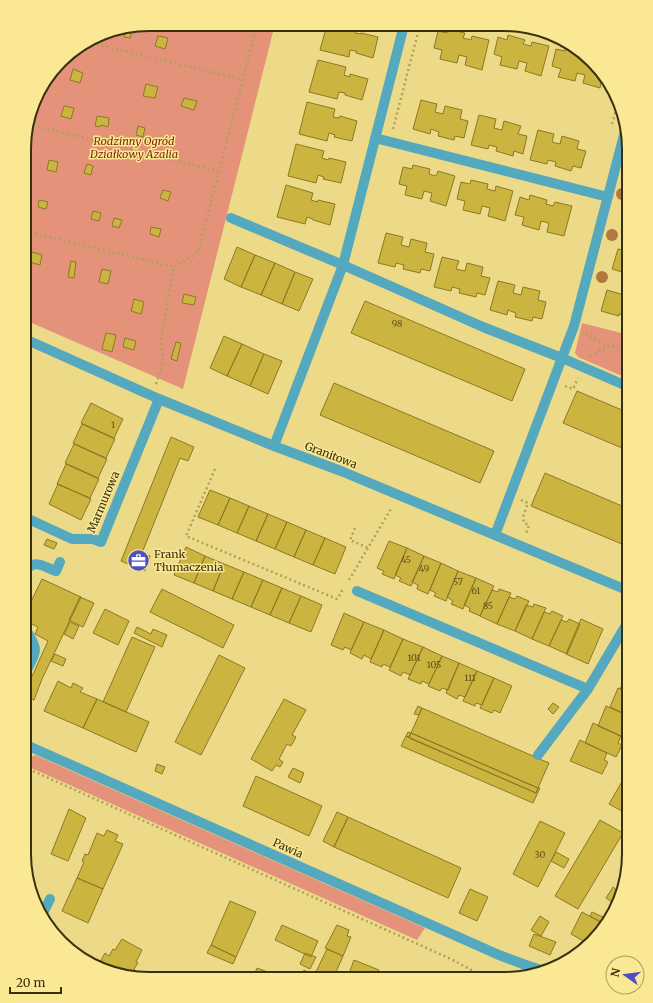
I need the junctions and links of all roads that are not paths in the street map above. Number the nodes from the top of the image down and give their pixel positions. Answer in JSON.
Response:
{"nodes":[{"id":1,"x":402,"y":31,"type":"edge"},
{"id":2,"x":375,"y":138,"type":"junction"},
{"id":3,"x":622,"y":143,"type":"edge"},
{"id":4,"x":608,"y":197,"type":"junction"},
{"id":5,"x":231,"y":218,"type":"dead end"},
{"id":6,"x":343,"y":265,"type":"junction"},
{"id":7,"x":31,"y":341,"type":"edge"},
{"id":8,"x":562,"y":358,"type":"junction"},
{"id":9,"x":622,"y":384,"type":"edge"},
{"id":10,"x":160,"y":399,"type":"junction"},
{"id":11,"x":274,"y":446,"type":"junction"},
{"id":12,"x":31,"y":520,"type":"edge"},
{"id":13,"x":495,"y":535,"type":"junction"},
{"id":14,"x":60,"y":562,"type":"dead end"},
{"id":15,"x":31,"y":566,"type":"edge"},
{"id":16,"x":622,"y":588,"type":"edge"},
{"id":17,"x":357,"y":591,"type":"dead end"},
{"id":18,"x":622,"y":632,"type":"edge"},
{"id":19,"x":31,"y":638,"type":"edge"},
{"id":20,"x":31,"y":661,"type":"edge"},
{"id":21,"x":588,"y":689,"type":"junction"},
{"id":22,"x":31,"y":747,"type":"edge"},
{"id":23,"x":538,"y":755,"type":"dead end"},
{"id":24,"x":50,"y":899,"type":"dead end"},
{"id":25,"x":45,"y":909,"type":"edge"},
{"id":26,"x":535,"y":968,"type":"edge"}],
"edges":[{"from":1,"to":2,"type":"street"},
{"from":2,"to":4,"type":"street"},
{"from":2,"to":6,"type":"street"},
{"from":3,"to":4,"type":"street"},
{"from":4,"to":8,"type":"street"},
{"from":5,"to":6,"type":"street"},
{"from":6,"to":8,"type":"street"},
{"from":6,"to":11,"type":"street"},
{"from":7,"to":10,"type":"street","name":"Granitowa"},
{"from":8,"to":9,"type":"street"},
{"from":8,"to":13,"type":"street"},
{"from":10,"to":11,"type":"street","name":"Granitowa"},
{"from":10,"to":12,"type":"street","name":"Marmurowa"},
{"from":11,"to":13,"type":"street","name":"Granitowa"},
{"from":13,"to":16,"type":"street","name":"Granitowa"},
{"from":14,"to":15,"type":"street"},
{"from":17,"to":21,"type":"street"},
{"from":18,"to":21,"type":"street"},
{"from":19,"to":20,"type":"street"},
{"from":21,"to":23,"type":"street"},
{"from":22,"to":26,"type":"street","name":"Pawia"},
{"from":24,"to":25,"type":"street"}]}
